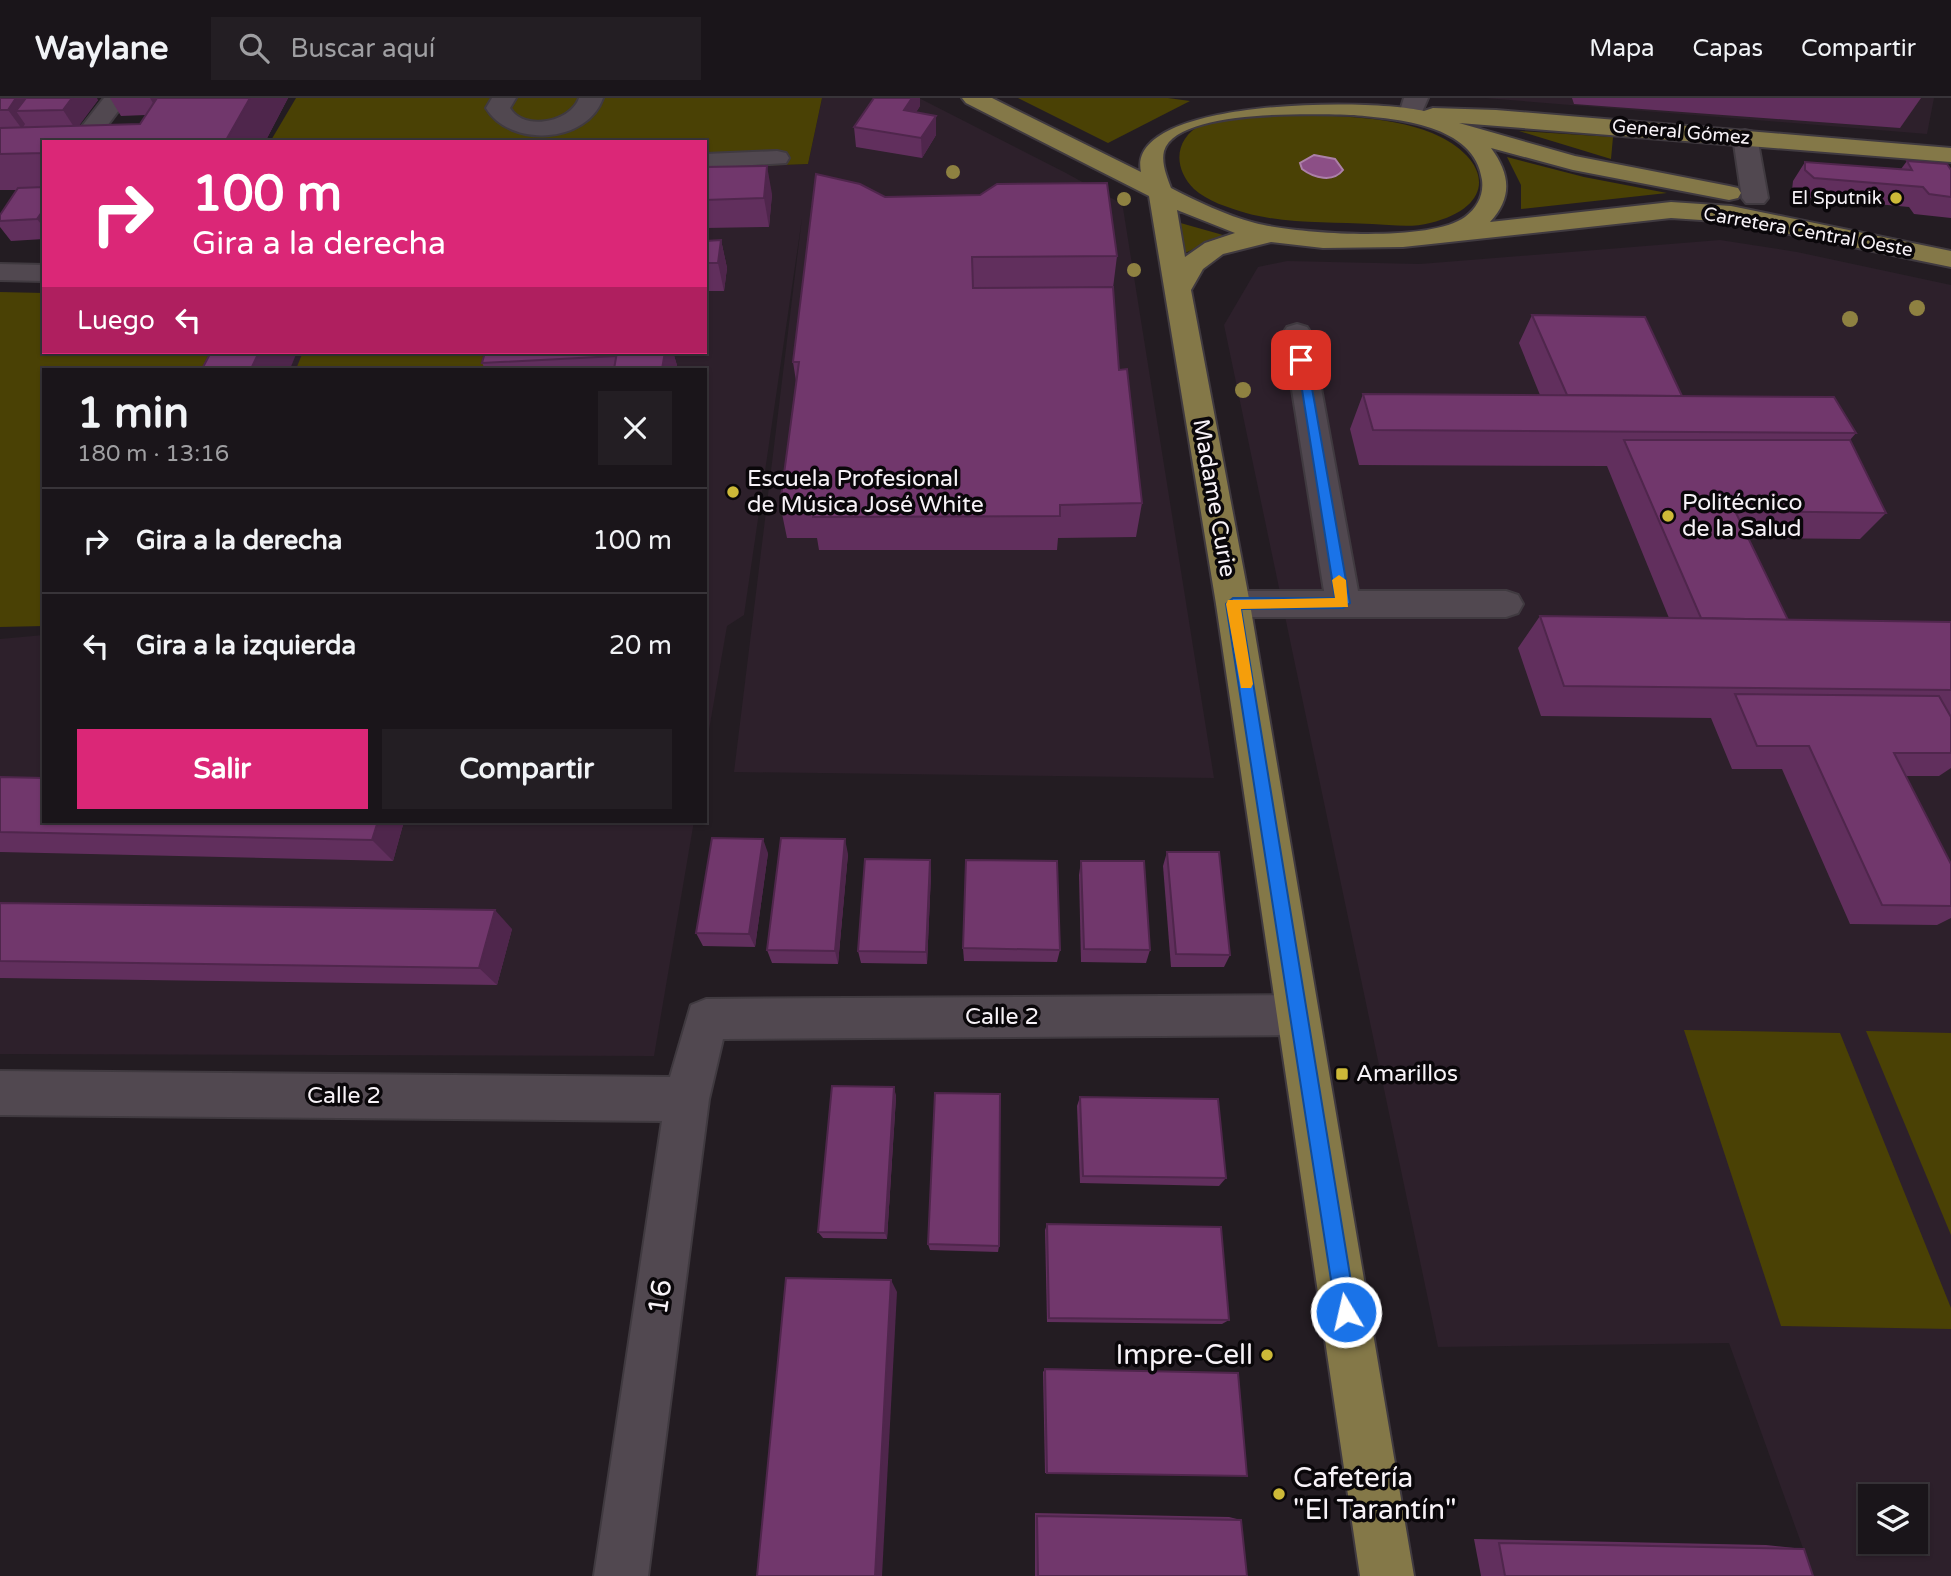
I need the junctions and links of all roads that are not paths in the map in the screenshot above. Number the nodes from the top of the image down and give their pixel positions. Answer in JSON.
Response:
{"nodes":[{"id":1,"x":116,"y":98,"type":"edge"},
{"id":2,"x":504,"y":98,"type":"edge"},
{"id":3,"x":591,"y":98,"type":"edge"},
{"id":4,"x":974,"y":98,"type":"edge"},
{"id":5,"x":1277,"y":98,"type":"edge"},
{"id":6,"x":1318,"y":104,"type":"junction"},
{"id":7,"x":1414,"y":106,"type":"edge"},
{"id":8,"x":1167,"y":128,"type":"junction"},
{"id":9,"x":1464,"y":133,"type":"junction"},
{"id":10,"x":532,"y":135,"type":"edge"},
{"id":11,"x":0,"y":137,"type":"edge"},
{"id":12,"x":1745,"y":137,"type":"junction"},
{"id":13,"x":1951,"y":155,"type":"edge"},
{"id":14,"x":777,"y":158,"type":"dead end"},
{"id":15,"x":707,"y":161,"type":"edge"},
{"id":16,"x":1099,"y":161,"type":"junction"},
{"id":17,"x":1161,"y":194,"type":"junction"},
{"id":18,"x":1755,"y":198,"type":"junction"},
{"id":19,"x":1455,"y":233,"type":"junction"},
{"id":20,"x":1271,"y":234,"type":"junction"},
{"id":21,"x":1951,"y":239,"type":"edge"},
{"id":22,"x":1951,"y":259,"type":"edge"},
{"id":23,"x":0,"y":272,"type":"edge"},
{"id":24,"x":42,"y":273,"type":"edge"},
{"id":25,"x":1177,"y":291,"type":"junction"},
{"id":26,"x":1297,"y":333,"type":"dead end"},
{"id":27,"x":1343,"y":603,"type":"junction"},
{"id":28,"x":1233,"y":604,"type":"junction"},
{"id":29,"x":1506,"y":604,"type":"dead end"},
{"id":30,"x":1298,"y":1015,"type":"junction"},
{"id":31,"x":706,"y":1020,"type":"joint"},
{"id":32,"x":0,"y":1093,"type":"edge"},
{"id":33,"x":687,"y":1099,"type":"junction"},
{"id":34,"x":621,"y":1576,"type":"edge"},
{"id":35,"x":1387,"y":1576,"type":"edge"}],
"edges":[{"from":1,"to":11,"type":"street"},
{"from":2,"to":10,"type":"street"},
{"from":3,"to":10,"type":"street"},
{"from":4,"to":16,"type":"main road"},
{"from":5,"to":6,"type":"main road"},
{"from":6,"to":7,"type":"main road"},
{"from":6,"to":8,"type":"main road"},
{"from":7,"to":9,"type":"main road","name":"Carretera Central Oeste"},
{"from":7,"to":12,"type":"main road","name":"General Gómez"},
{"from":8,"to":16,"type":"main road"},
{"from":8,"to":17,"type":"main road","name":"Madame Curie"},
{"from":9,"to":18,"type":"main road","name":"Carretera Central Oeste"},
{"from":9,"to":19,"type":"main road"},
{"from":12,"to":13,"type":"main road","name":"General Gómez"},
{"from":12,"to":18,"type":"street"},
{"from":14,"to":15,"type":"street"},
{"from":16,"to":17,"type":"main road"},
{"from":17,"to":20,"type":"main road"},
{"from":17,"to":25,"type":"main road","name":"Madame Curie"},
{"from":18,"to":21,"type":"main road","name":"Carretera Central Oeste"},
{"from":19,"to":20,"type":"main road","name":"Carretera Central Oeste"},
{"from":19,"to":22,"type":"main road","name":"Carretera Central Oeste"},
{"from":20,"to":25,"type":"main road"},
{"from":23,"to":24,"type":"street"},
{"from":25,"to":28,"type":"main road","name":"Madame Curie"},
{"from":26,"to":27,"type":"street"},
{"from":27,"to":28,"type":"street"},
{"from":27,"to":29,"type":"street"},
{"from":28,"to":30,"type":"main road","name":"Madame Curie"},
{"from":30,"to":31,"type":"street","name":"Calle 2"},
{"from":30,"to":35,"type":"main road","name":"Madame Curie"},
{"from":31,"to":33,"type":"street","name":"16"},
{"from":32,"to":33,"type":"street","name":"Calle 2"},
{"from":33,"to":34,"type":"street","name":"16"}]}
